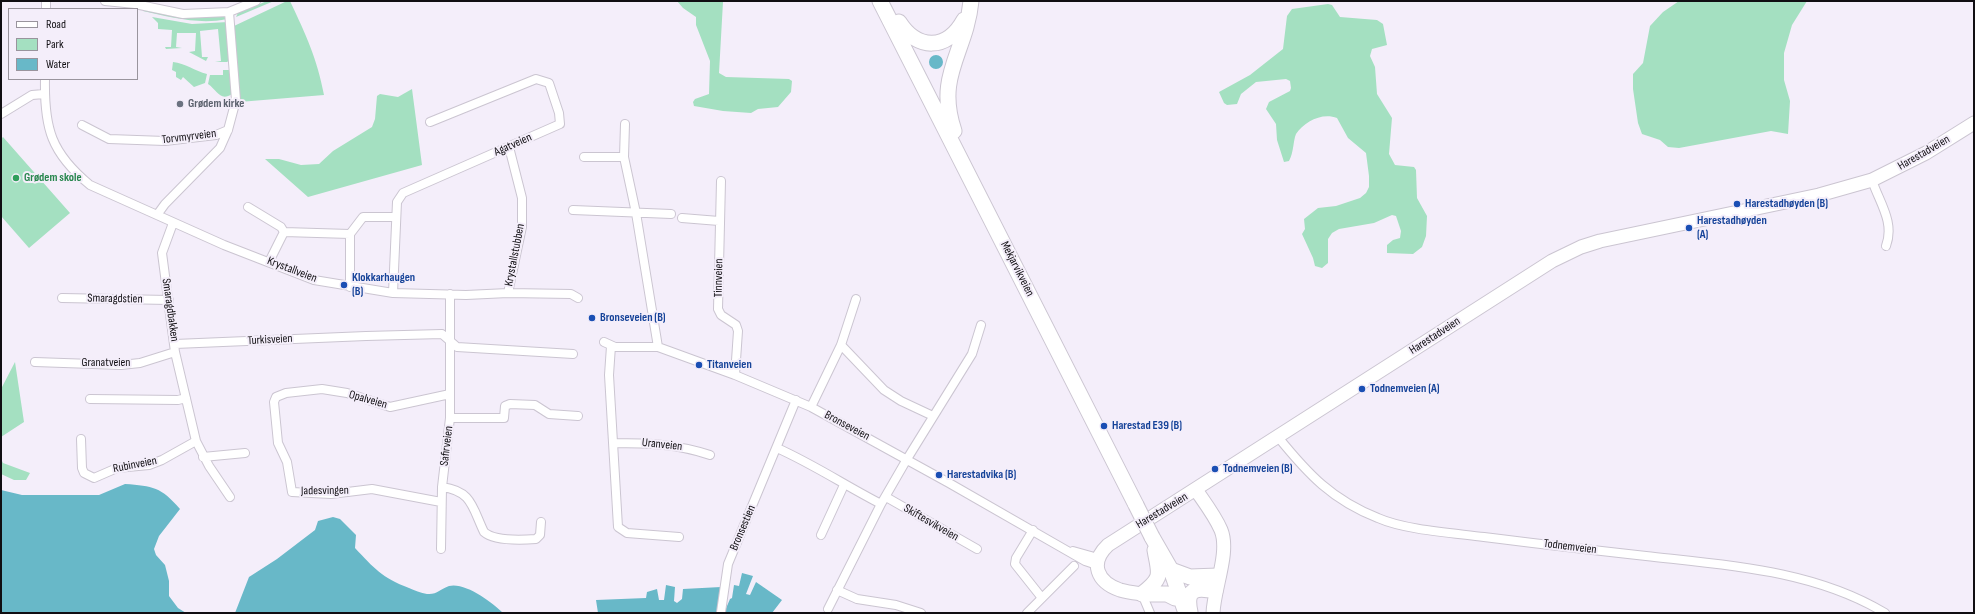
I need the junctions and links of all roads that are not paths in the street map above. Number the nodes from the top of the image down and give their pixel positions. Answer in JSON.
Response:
{"nodes":[{"id":1,"x":105,"y":1,"type":"edge"},
{"id":2,"x":256,"y":1,"type":"edge"},
{"id":3,"x":878,"y":3,"type":"edge"},
{"id":4,"x":971,"y":3,"type":"edge"},
{"id":5,"x":230,"y":12,"type":"junction"},
{"id":6,"x":45,"y":80,"type":"edge"},
{"id":7,"x":44,"y":94,"type":"junction"},
{"id":8,"x":2,"y":113,"type":"edge"},
{"id":9,"x":430,"y":122,"type":"dead end"},
{"id":10,"x":1974,"y":123,"type":"edge"},
{"id":11,"x":625,"y":124,"type":"dead end"},
{"id":12,"x":82,"y":125,"type":"dead end"},
{"id":13,"x":228,"y":130,"type":"junction"},
{"id":14,"x":509,"y":147,"type":"junction"},
{"id":15,"x":584,"y":157,"type":"dead end"},
{"id":16,"x":624,"y":157,"type":"junction"},
{"id":17,"x":964,"y":164,"type":"junction"},
{"id":18,"x":1872,"y":180,"type":"junction"},
{"id":19,"x":722,"y":181,"type":"dead end"},
{"id":20,"x":248,"y":207,"type":"dead end"},
{"id":21,"x":573,"y":210,"type":"dead end"},
{"id":22,"x":636,"y":213,"type":"junction"},
{"id":23,"x":671,"y":214,"type":"dead end"},
{"id":24,"x":157,"y":215,"type":"junction"},
{"id":25,"x":396,"y":217,"type":"junction"},
{"id":26,"x":682,"y":218,"type":"dead end"},
{"id":27,"x":719,"y":220,"type":"junction"},
{"id":28,"x":172,"y":223,"type":"junction"},
{"id":29,"x":284,"y":232,"type":"junction"},
{"id":30,"x":350,"y":234,"type":"junction"},
{"id":31,"x":1886,"y":246,"type":"dead end"},
{"id":32,"x":269,"y":262,"type":"junction"},
{"id":33,"x":350,"y":287,"type":"junction"},
{"id":34,"x":393,"y":293,"type":"junction"},
{"id":35,"x":508,"y":293,"type":"junction"},
{"id":36,"x":450,"y":294,"type":"junction"},
{"id":37,"x":62,"y":298,"type":"dead end"},
{"id":38,"x":578,"y":298,"type":"dead end"},
{"id":39,"x":169,"y":300,"type":"junction"},
{"id":40,"x":856,"y":300,"type":"dead end"},
{"id":41,"x":981,"y":324,"type":"dead end"},
{"id":42,"x":451,"y":342,"type":"junction"},
{"id":43,"x":841,"y":345,"type":"junction"},
{"id":44,"x":658,"y":347,"type":"junction"},
{"id":45,"x":175,"y":348,"type":"junction"},
{"id":46,"x":573,"y":354,"type":"dead end"},
{"id":47,"x":35,"y":362,"type":"dead end"},
{"id":48,"x":735,"y":375,"type":"junction"},
{"id":49,"x":286,"y":393,"type":"joint"},
{"id":50,"x":450,"y":394,"type":"junction"},
{"id":51,"x":186,"y":398,"type":"junction"},
{"id":52,"x":90,"y":399,"type":"dead end"},
{"id":53,"x":796,"y":400,"type":"junction"},
{"id":54,"x":811,"y":407,"type":"junction"},
{"id":55,"x":578,"y":416,"type":"dead end"},
{"id":56,"x":933,"y":416,"type":"junction"},
{"id":57,"x":450,"y":418,"type":"junction"},
{"id":58,"x":1278,"y":437,"type":"junction"},
{"id":59,"x":81,"y":439,"type":"dead end"},
{"id":60,"x":196,"y":441,"type":"junction"},
{"id":61,"x":613,"y":443,"type":"junction"},
{"id":62,"x":777,"y":448,"type":"junction"},
{"id":63,"x":245,"y":453,"type":"dead end"},
{"id":64,"x":710,"y":455,"type":"dead end"},
{"id":65,"x":203,"y":456,"type":"junction"},
{"id":66,"x":907,"y":459,"type":"junction"},
{"id":67,"x":844,"y":485,"type":"junction"},
{"id":68,"x":442,"y":487,"type":"junction"},
{"id":69,"x":1196,"y":490,"type":"junction"},
{"id":70,"x":230,"y":497,"type":"dead end"},
{"id":71,"x":883,"y":500,"type":"junction"},
{"id":72,"x":441,"y":502,"type":"junction"},
{"id":73,"x":541,"y":522,"type":"dead end"},
{"id":74,"x":1034,"y":530,"type":"junction"},
{"id":75,"x":821,"y":535,"type":"dead end"},
{"id":76,"x":679,"y":537,"type":"dead end"},
{"id":77,"x":1154,"y":541,"type":"junction"},
{"id":78,"x":977,"y":549,"type":"dead end"},
{"id":79,"x":441,"y":550,"type":"dead end"},
{"id":80,"x":1098,"y":562,"type":"junction"},
{"id":81,"x":1074,"y":566,"type":"dead end"},
{"id":82,"x":1171,"y":570,"type":"junction"},
{"id":83,"x":1217,"y":584,"type":"junction"},
{"id":84,"x":837,"y":590,"type":"junction"},
{"id":85,"x":1142,"y":594,"type":"junction"},
{"id":86,"x":1178,"y":596,"type":"junction"},
{"id":87,"x":1042,"y":598,"type":"junction"},
{"id":88,"x":828,"y":609,"type":"dead end"},
{"id":89,"x":722,"y":612,"type":"dead end"},
{"id":90,"x":921,"y":613,"type":"edge"},
{"id":91,"x":1027,"y":613,"type":"edge"},
{"id":92,"x":1150,"y":613,"type":"edge"},
{"id":93,"x":1179,"y":613,"type":"edge"},
{"id":94,"x":1186,"y":613,"type":"edge"},
{"id":95,"x":1190,"y":613,"type":"edge"},
{"id":96,"x":1213,"y":613,"type":"edge"},
{"id":97,"x":1885,"y":613,"type":"edge"}],
"edges":[{"from":1,"to":5,"type":"street"},
{"from":2,"to":5,"type":"street"},
{"from":3,"to":4,"type":"highway"},
{"from":3,"to":17,"type":"highway","name":"Mekjarvikveien"},
{"from":4,"to":17,"type":"highway"},
{"from":5,"to":13,"type":"street","name":"Torvmyrveien"},
{"from":6,"to":7,"type":"street","name":"Krystallveien"},
{"from":7,"to":8,"type":"street"},
{"from":7,"to":24,"type":"street","name":"Krystallveien"},
{"from":9,"to":14,"type":"street","name":"Agatveien"},
{"from":10,"to":18,"type":"main road","name":"Harestadveien"},
{"from":11,"to":16,"type":"street"},
{"from":12,"to":13,"type":"street","name":"Torvmyrveien"},
{"from":13,"to":24,"type":"street"},
{"from":14,"to":25,"type":"street","name":"Agatveien"},
{"from":14,"to":35,"type":"street","name":"Krystallstubben"},
{"from":15,"to":16,"type":"street"},
{"from":16,"to":22,"type":"street"},
{"from":17,"to":77,"type":"highway","name":"Mekjarvikveien","bridge":true},
{"from":18,"to":31,"type":"street"},
{"from":18,"to":58,"type":"main road","name":"Harestadveien"},
{"from":19,"to":27,"type":"street","name":"Tinnveien"},
{"from":20,"to":29,"type":"street"},
{"from":21,"to":22,"type":"street"},
{"from":22,"to":23,"type":"street"},
{"from":22,"to":44,"type":"street"},
{"from":24,"to":28,"type":"street","name":"Krystallveien"},
{"from":25,"to":30,"type":"street"},
{"from":25,"to":34,"type":"street","name":"Agatveien"},
{"from":26,"to":27,"type":"street"},
{"from":27,"to":48,"type":"street","name":"Tinnveien"},
{"from":28,"to":32,"type":"street","name":"Krystallveien"},
{"from":28,"to":39,"type":"street","name":"Smaragdbakken"},
{"from":29,"to":30,"type":"street"},
{"from":29,"to":32,"type":"street"},
{"from":30,"to":33,"type":"street"},
{"from":32,"to":33,"type":"street","name":"Krystallveien"},
{"from":33,"to":34,"type":"street","name":"Krystallveien"},
{"from":34,"to":36,"type":"street","name":"Krystallveien"},
{"from":35,"to":36,"type":"street","name":"Krystallveien"},
{"from":35,"to":38,"type":"street","name":"Krystallveien"},
{"from":36,"to":42,"type":"street","name":"Safirveien"},
{"from":37,"to":39,"type":"street","name":"Smaragdstien"},
{"from":39,"to":45,"type":"street","name":"Smaragdbakken"},
{"from":40,"to":43,"type":"street"},
{"from":41,"to":56,"type":"street"},
{"from":42,"to":45,"type":"street","name":"Turkisveien"},
{"from":42,"to":46,"type":"street"},
{"from":42,"to":50,"type":"street","name":"Safirveien"},
{"from":43,"to":54,"type":"street"},
{"from":43,"to":56,"type":"street"},
{"from":44,"to":48,"type":"street","name":"Bronseveien"},
{"from":44,"to":61,"type":"street","name":"Bronseveien"},
{"from":45,"to":47,"type":"street","name":"Granatveien"},
{"from":45,"to":51,"type":"street","name":"Smaragdbakken"},
{"from":48,"to":53,"type":"street","name":"Bronseveien"},
{"from":49,"to":50,"type":"street","name":"Opalveien"},
{"from":49,"to":72,"type":"street","name":"Jadesvingen"},
{"from":50,"to":57,"type":"street","name":"Safirveien"},
{"from":51,"to":52,"type":"street"},
{"from":51,"to":60,"type":"street","name":"Smaragdbakken"},
{"from":53,"to":54,"type":"street","name":"Bronseveien"},
{"from":53,"to":62,"type":"street","name":"Bronsestien"},
{"from":54,"to":66,"type":"street","name":"Bronseveien"},
{"from":55,"to":57,"type":"street"},
{"from":56,"to":66,"type":"street"},
{"from":57,"to":68,"type":"street","name":"Safirveien"},
{"from":58,"to":69,"type":"main road","name":"Harestadveien"},
{"from":58,"to":97,"type":"street","name":"Todnemveien"},
{"from":59,"to":60,"type":"street","name":"Rubinveien"},
{"from":60,"to":65,"type":"street","name":"Smaragdbakken"},
{"from":61,"to":64,"type":"street","name":"Uranveien"},
{"from":61,"to":76,"type":"street","name":"Bronseveien"},
{"from":62,"to":67,"type":"street","name":"Skiftesvikveien"},
{"from":62,"to":89,"type":"street","name":"Bronsestien"},
{"from":63,"to":65,"type":"street"},
{"from":65,"to":70,"type":"street","name":"Smaragdbakken"},
{"from":66,"to":71,"type":"street"},
{"from":66,"to":74,"type":"street","name":"Bronseveien"},
{"from":67,"to":71,"type":"street","name":"Skiftesvikveien"},
{"from":67,"to":75,"type":"street"},
{"from":68,"to":72,"type":"street","name":"Safirveien"},
{"from":68,"to":73,"type":"street"},
{"from":69,"to":80,"type":"main road","name":"Harestadveien"},
{"from":69,"to":83,"type":"main road"},
{"from":71,"to":78,"type":"street","name":"Skiftesvikveien"},
{"from":71,"to":84,"type":"street"},
{"from":72,"to":79,"type":"street","name":"Safirveien"},
{"from":74,"to":80,"type":"street","name":"Bronseveien"},
{"from":74,"to":87,"type":"street"},
{"from":77,"to":82,"type":"highway","name":"Mekjarvikveien"},
{"from":77,"to":85,"type":"highway"},
{"from":77,"to":86,"type":"highway","name":"Mekjarvikveien"},
{"from":80,"to":85,"type":"main road"},
{"from":81,"to":87,"type":"street"},
{"from":82,"to":83,"type":"highway"},
{"from":82,"to":86,"type":"highway","name":"Mekjarvikveien"},
{"from":83,"to":95,"type":"highway"},
{"from":83,"to":96,"type":"main road"},
{"from":84,"to":88,"type":"street"},
{"from":84,"to":90,"type":"street"},
{"from":85,"to":86,"type":"highway"},
{"from":85,"to":92,"type":"street"},
{"from":86,"to":93,"type":"highway"},
{"from":86,"to":94,"type":"highway"},
{"from":87,"to":91,"type":"street"}]}
